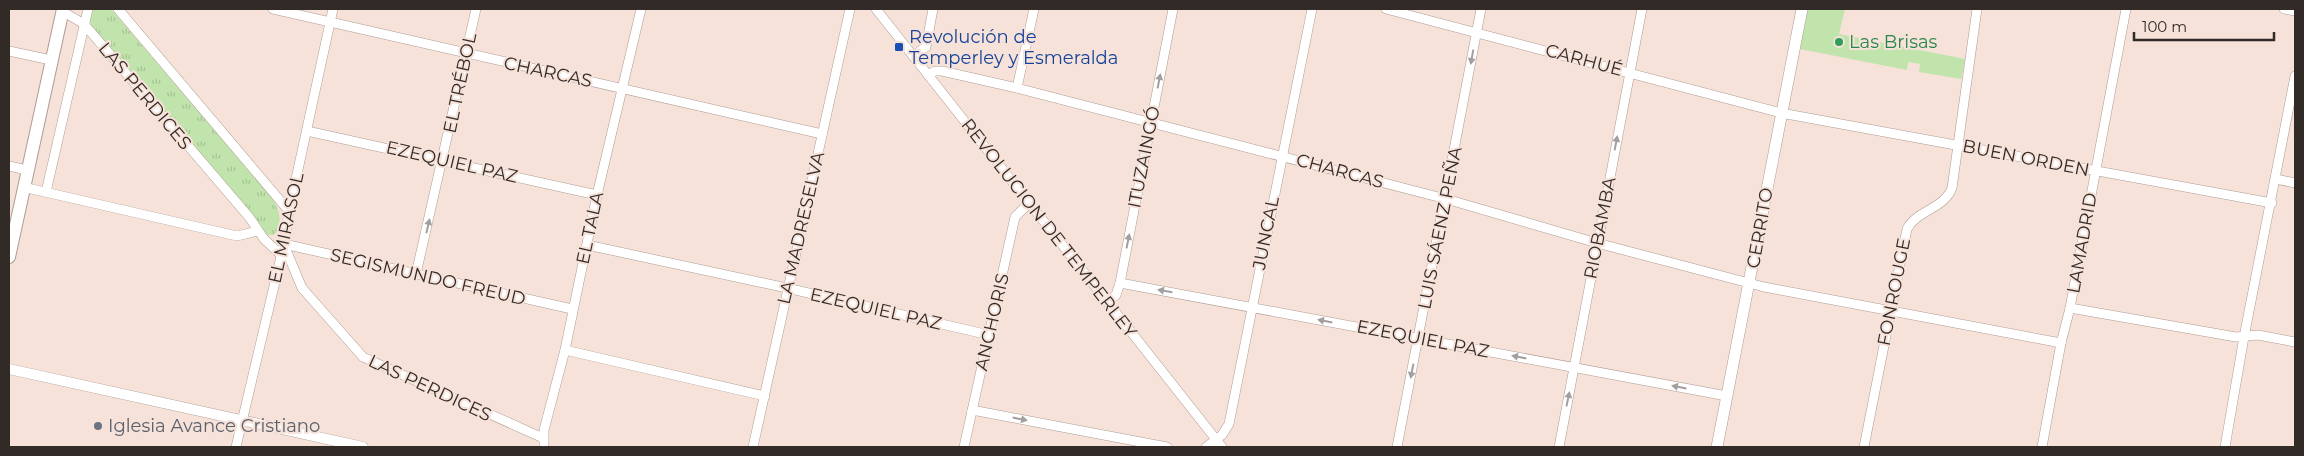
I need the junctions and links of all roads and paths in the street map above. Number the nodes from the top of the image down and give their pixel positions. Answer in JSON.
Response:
{"nodes":[{"id":1,"x":88,"y":9,"type":"edge"},
{"id":2,"x":118,"y":9,"type":"edge"},
{"id":3,"x":273,"y":9,"type":"edge"},
{"id":4,"x":333,"y":9,"type":"edge"},
{"id":5,"x":476,"y":9,"type":"edge"},
{"id":6,"x":641,"y":9,"type":"edge"},
{"id":7,"x":850,"y":9,"type":"edge"},
{"id":8,"x":876,"y":9,"type":"edge"},
{"id":9,"x":934,"y":9,"type":"edge"},
{"id":10,"x":1034,"y":9,"type":"edge"},
{"id":11,"x":1173,"y":9,"type":"edge"},
{"id":12,"x":1312,"y":9,"type":"edge"},
{"id":13,"x":1386,"y":9,"type":"edge"},
{"id":14,"x":1481,"y":9,"type":"edge"},
{"id":15,"x":1642,"y":9,"type":"edge"},
{"id":16,"x":1802,"y":9,"type":"edge"},
{"id":17,"x":1978,"y":9,"type":"edge"},
{"id":18,"x":2126,"y":9,"type":"edge"},
{"id":19,"x":2284,"y":9,"type":"edge"},
{"id":20,"x":62,"y":10,"type":"edge"},
{"id":21,"x":2295,"y":11,"type":"edge"},
{"id":22,"x":330,"y":23,"type":"junction"},
{"id":23,"x":84,"y":24,"type":"junction"},
{"id":24,"x":1477,"y":32,"type":"junction"},
{"id":25,"x":9,"y":51,"type":"edge"},
{"id":26,"x":466,"y":54,"type":"junction"},
{"id":27,"x":913,"y":56,"type":"junction"},
{"id":28,"x":52,"y":60,"type":"junction"},
{"id":29,"x":1630,"y":73,"type":"junction"},
{"id":30,"x":928,"y":75,"type":"junction"},
{"id":31,"x":2295,"y":76,"type":"edge"},
{"id":32,"x":1017,"y":88,"type":"junction"},
{"id":33,"x":623,"y":89,"type":"junction"},
{"id":34,"x":1781,"y":113,"type":"junction"},
{"id":35,"x":1151,"y":122,"type":"junction"},
{"id":36,"x":307,"y":131,"type":"junction"},
{"id":37,"x":822,"y":134,"type":"junction"},
{"id":38,"x":1958,"y":145,"type":"junction"},
{"id":39,"x":1282,"y":156,"type":"junction"},
{"id":40,"x":443,"y":160,"type":"junction"},
{"id":41,"x":9,"y":166,"type":"edge"},
{"id":42,"x":27,"y":170,"type":"junction"},
{"id":43,"x":2094,"y":171,"type":"junction"},
{"id":44,"x":2276,"y":179,"type":"junction"},
{"id":45,"x":2295,"y":183,"type":"edge"},
{"id":46,"x":23,"y":187,"type":"junction"},
{"id":47,"x":46,"y":192,"type":"junction"},
{"id":48,"x":597,"y":195,"type":"junction"},
{"id":49,"x":1446,"y":199,"type":"junction"},
{"id":50,"x":1029,"y":203,"type":"junction"},
{"id":51,"x":2272,"y":203,"type":"junction"},
{"id":52,"x":288,"y":211,"type":"junction"},
{"id":53,"x":258,"y":231,"type":"junction"},
{"id":54,"x":1597,"y":243,"type":"junction"},
{"id":55,"x":284,"y":244,"type":"junction"},
{"id":56,"x":587,"y":245,"type":"junction"},
{"id":57,"x":281,"y":255,"type":"junction"},
{"id":58,"x":9,"y":257,"type":"edge"},
{"id":59,"x":416,"y":274,"type":"junction"},
{"id":60,"x":1120,"y":283,"type":"junction"},
{"id":61,"x":1750,"y":283,"type":"junction"},
{"id":62,"x":787,"y":288,"type":"junction"},
{"id":63,"x":1108,"y":302,"type":"junction"},
{"id":64,"x":1251,"y":306,"type":"junction"},
{"id":65,"x":2070,"y":308,"type":"junction"},
{"id":66,"x":572,"y":309,"type":"junction"},
{"id":67,"x":1891,"y":310,"type":"junction"},
{"id":68,"x":989,"y":335,"type":"junction"},
{"id":69,"x":2244,"y":337,"type":"junction"},
{"id":70,"x":1419,"y":338,"type":"junction"},
{"id":71,"x":2295,"y":342,"type":"edge"},
{"id":72,"x":2061,"y":343,"type":"junction"},
{"id":73,"x":565,"y":350,"type":"junction"},
{"id":74,"x":1575,"y":368,"type":"junction"},
{"id":75,"x":9,"y":369,"type":"edge"},
{"id":76,"x":765,"y":396,"type":"junction"},
{"id":77,"x":1727,"y":396,"type":"junction"},
{"id":78,"x":972,"y":410,"type":"junction"},
{"id":79,"x":242,"y":420,"type":"junction"},
{"id":80,"x":544,"y":442,"type":"edge"},
{"id":81,"x":1219,"y":443,"type":"edge"},
{"id":82,"x":236,"y":447,"type":"edge"},
{"id":83,"x":363,"y":447,"type":"edge"},
{"id":84,"x":753,"y":447,"type":"edge"},
{"id":85,"x":964,"y":447,"type":"edge"},
{"id":86,"x":1163,"y":447,"type":"edge"},
{"id":87,"x":1206,"y":447,"type":"edge"},
{"id":88,"x":1397,"y":447,"type":"edge"},
{"id":89,"x":1559,"y":447,"type":"edge"},
{"id":90,"x":1717,"y":447,"type":"edge"},
{"id":91,"x":1864,"y":447,"type":"edge"},
{"id":92,"x":2042,"y":447,"type":"edge"},
{"id":93,"x":2225,"y":447,"type":"edge"}],
"edges":[{"from":1,"to":23,"type":"street"},
{"from":2,"to":52,"type":"street","name":"LAS PERDICES"},
{"from":3,"to":22,"type":"street","name":"CHARCAS"},
{"from":4,"to":22,"type":"street","name":"EL MIRASOL"},
{"from":5,"to":26,"type":"street","name":"EL TRÉBOL"},
{"from":6,"to":33,"type":"street","name":"EL TALA"},
{"from":7,"to":37,"type":"street","name":"LA MADRESELVA"},
{"from":8,"to":27,"type":"street","name":"REVOLUCION DE TEMPERLEY"},
{"from":9,"to":27,"type":"street"},
{"from":10,"to":32,"type":"street"},
{"from":35,"to":11,"type":"street","name":"ITUZAINGÓ","one_way":true},
{"from":12,"to":39,"type":"street","name":"JUNCAL"},
{"from":13,"to":24,"type":"street","name":"CARHUÉ"},
{"from":14,"to":24,"type":"street","name":"LUIS SÁENZ PEÑA"},
{"from":15,"to":29,"type":"street","name":"RIOBAMBA"},
{"from":16,"to":34,"type":"main road","name":"CERRITO"},
{"from":17,"to":38,"type":"street","name":"FONROUGE"},
{"from":18,"to":43,"type":"street","name":"LAMADRID"},
{"from":19,"to":21,"type":"street"},
{"from":20,"to":23,"type":"street","name":"LAS PERDICES"},
{"from":20,"to":28,"type":"main road"},
{"from":22,"to":26,"type":"street","name":"CHARCAS"},
{"from":22,"to":36,"type":"street","name":"EL MIRASOL"},
{"from":23,"to":47,"type":"street"},
{"from":23,"to":53,"type":"street","name":"LAS PERDICES"},
{"from":24,"to":29,"type":"street","name":"CARHUÉ"},
{"from":24,"to":49,"type":"street","name":"LUIS SÁENZ PEÑA","one_way":true},
{"from":25,"to":28,"type":"street"},
{"from":26,"to":33,"type":"street","name":"CHARCAS"},
{"from":26,"to":40,"type":"street","name":"EL TRÉBOL"},
{"from":27,"to":30,"type":"street","name":"REVOLUCION DE TEMPERLEY"},
{"from":28,"to":42,"type":"main road"},
{"from":29,"to":34,"type":"street","name":"CARHUÉ"},
{"from":54,"to":29,"type":"street","name":"RIOBAMBA","one_way":true},
{"from":30,"to":32,"type":"street","name":"CHARCAS"},
{"from":30,"to":50,"type":"street","name":"REVOLUCION DE TEMPERLEY"},
{"from":31,"to":44,"type":"street"},
{"from":32,"to":35,"type":"street","name":"CHARCAS"},
{"from":33,"to":37,"type":"street","name":"CHARCAS"},
{"from":33,"to":48,"type":"street","name":"EL TALA"},
{"from":34,"to":38,"type":"street","name":"BUEN ORDEN"},
{"from":34,"to":61,"type":"main road","name":"CERRITO"},
{"from":35,"to":39,"type":"street","name":"CHARCAS"},
{"from":60,"to":35,"type":"street","name":"ITUZAINGÓ","one_way":true},
{"from":36,"to":40,"type":"street","name":"EZEQUIEL PAZ"},
{"from":36,"to":52,"type":"street","name":"EL MIRASOL"},
{"from":37,"to":62,"type":"street","name":"LA MADRESELVA"},
{"from":38,"to":43,"type":"street","name":"BUEN ORDEN"},
{"from":38,"to":67,"type":"street","name":"FONROUGE"},
{"from":39,"to":49,"type":"street","name":"CHARCAS"},
{"from":39,"to":64,"type":"street","name":"JUNCAL"},
{"from":40,"to":48,"type":"street","name":"EZEQUIEL PAZ"},
{"from":59,"to":40,"type":"street","name":"EL TRÉBOL","one_way":true},
{"from":41,"to":42,"type":"street"},
{"from":42,"to":46,"type":"main road"},
{"from":43,"to":51,"type":"street","name":"BUEN ORDEN"},
{"from":43,"to":65,"type":"street","name":"LAMADRID"},
{"from":44,"to":45,"type":"street"},
{"from":44,"to":51,"type":"street"},
{"from":46,"to":47,"type":"street"},
{"from":46,"to":58,"type":"main road"},
{"from":47,"to":53,"type":"street"},
{"from":48,"to":56,"type":"street","name":"EL TALA"},
{"from":49,"to":54,"type":"street","name":"CHARCAS"},
{"from":49,"to":70,"type":"street","name":"LUIS SÁENZ PEÑA"},
{"from":50,"to":63,"type":"street","name":"REVOLUCION DE TEMPERLEY"},
{"from":50,"to":68,"type":"street","name":"ANCHORIS"},
{"from":51,"to":69,"type":"street"},
{"from":52,"to":55,"type":"street","name":"EL MIRASOL"},
{"from":53,"to":57,"type":"street","name":"LAS PERDICES"},
{"from":54,"to":61,"type":"street","name":"CHARCAS"},
{"from":54,"to":74,"type":"street","name":"RIOBAMBA"},
{"from":55,"to":57,"type":"street","name":"EL MIRASOL"},
{"from":55,"to":59,"type":"street","name":"SEGISMUNDO FREUD"},
{"from":55,"to":80,"type":"street","name":"LAS PERDICES"},
{"from":56,"to":62,"type":"street","name":"EZEQUIEL PAZ"},
{"from":56,"to":66,"type":"street","name":"EL TALA"},
{"from":57,"to":79,"type":"street","name":"EL MIRASOL"},
{"from":59,"to":66,"type":"street","name":"SEGISMUNDO FREUD"},
{"from":60,"to":63,"type":"street","name":"ITUZAINGÓ"},
{"from":64,"to":60,"type":"street","name":"EZEQUIEL PAZ","one_way":true},
{"from":61,"to":67,"type":"street","name":"CHARCAS"},
{"from":61,"to":77,"type":"main road","name":"CERRITO"},
{"from":62,"to":68,"type":"street","name":"EZEQUIEL PAZ"},
{"from":62,"to":76,"type":"street","name":"LA MADRESELVA"},
{"from":63,"to":81,"type":"street","name":"REVOLUCION DE TEMPERLEY"},
{"from":70,"to":64,"type":"street","name":"EZEQUIEL PAZ","one_way":true},
{"from":64,"to":81,"type":"street","name":"JUNCAL"},
{"from":65,"to":69,"type":"street"},
{"from":65,"to":72,"type":"street","name":"LAMADRID"},
{"from":66,"to":73,"type":"street","name":"EL TALA"},
{"from":67,"to":72,"type":"street","name":"CHARCAS"},
{"from":67,"to":91,"type":"street","name":"FONROUGE"},
{"from":68,"to":78,"type":"street","name":"ANCHORIS"},
{"from":69,"to":71,"type":"street"},
{"from":69,"to":93,"type":"street"},
{"from":74,"to":70,"type":"street","name":"EZEQUIEL PAZ","one_way":true},
{"from":70,"to":88,"type":"street","name":"LUIS SÁENZ PEÑA","one_way":true},
{"from":72,"to":92,"type":"street","name":"LAMADRID"},
{"from":73,"to":76,"type":"street"},
{"from":73,"to":80,"type":"street","name":"EL TALA"},
{"from":77,"to":74,"type":"street","name":"EZEQUIEL PAZ","one_way":true},
{"from":89,"to":74,"type":"street","name":"RIOBAMBA","one_way":true},
{"from":75,"to":79,"type":"street"},
{"from":76,"to":84,"type":"street","name":"LA MADRESELVA"},
{"from":77,"to":90,"type":"main road","name":"CERRITO"},
{"from":78,"to":85,"type":"street","name":"ANCHORIS"},
{"from":78,"to":86,"type":"street","one_way":true},
{"from":79,"to":82,"type":"street","name":"EL MIRASOL"},
{"from":79,"to":83,"type":"street"},
{"from":81,"to":87,"type":"street","name":"JUNCAL"}]}
